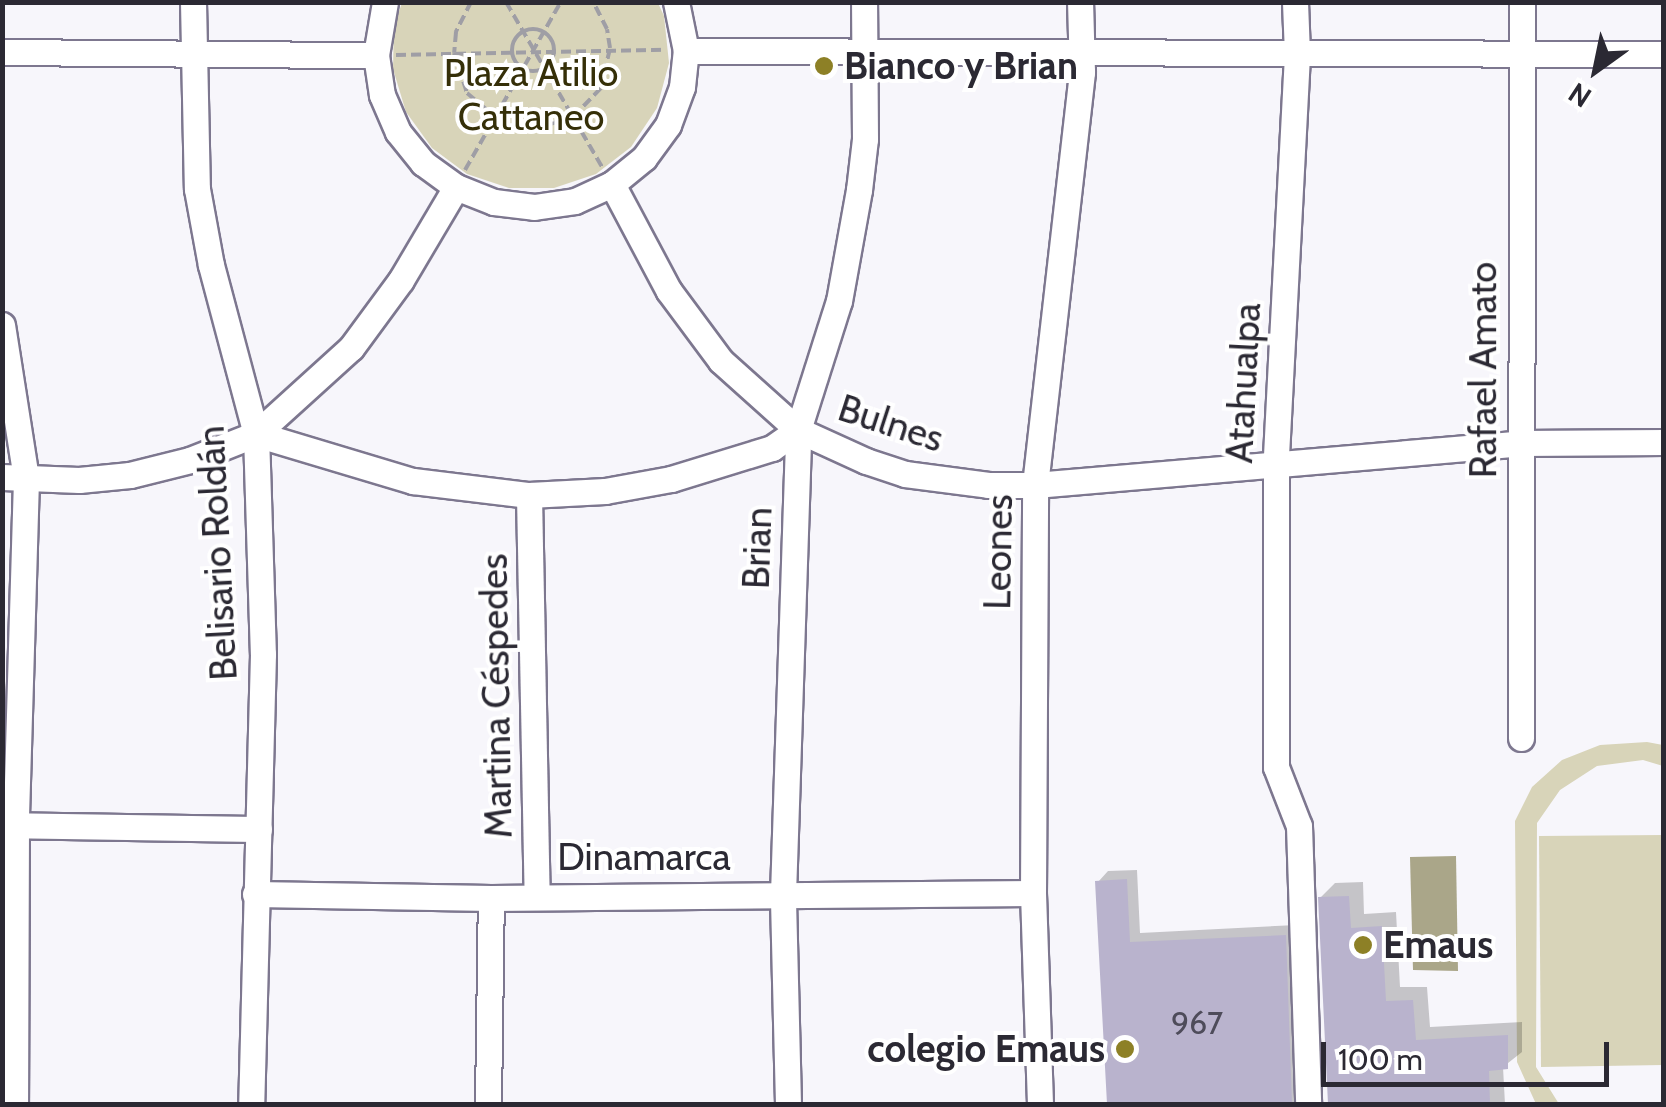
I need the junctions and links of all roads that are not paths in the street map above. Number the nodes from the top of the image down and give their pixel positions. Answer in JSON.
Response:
{"nodes":[{"id":1,"x":193,"y":2,"type":"edge"},
{"id":2,"x":384,"y":2,"type":"edge"},
{"id":3,"x":676,"y":2,"type":"edge"},
{"id":4,"x":864,"y":2,"type":"edge"},
{"id":5,"x":1080,"y":2,"type":"edge"},
{"id":6,"x":1295,"y":2,"type":"edge"},
{"id":7,"x":1522,"y":2,"type":"edge"},
{"id":8,"x":686,"y":50,"type":"junction"},
{"id":9,"x":1084,"y":51,"type":"junction"},
{"id":10,"x":2,"y":52,"type":"edge"},
{"id":11,"x":191,"y":54,"type":"junction"},
{"id":12,"x":866,"y":54,"type":"junction"},
{"id":13,"x":1521,"y":54,"type":"junction"},
{"id":14,"x":1664,"y":54,"type":"edge"},
{"id":15,"x":376,"y":55,"type":"junction"},
{"id":16,"x":1297,"y":56,"type":"junction"},
{"id":17,"x":612,"y":184,"type":"junction"},
{"id":18,"x":456,"y":187,"type":"junction"},
{"id":19,"x":2,"y":325,"type":"edge"},
{"id":20,"x":798,"y":430,"type":"junction"},
{"id":21,"x":256,"y":434,"type":"junction"},
{"id":22,"x":1664,"y":442,"type":"edge"},
{"id":23,"x":1520,"y":443,"type":"junction"},
{"id":24,"x":1276,"y":461,"type":"junction"},
{"id":25,"x":14,"y":478,"type":"edge"},
{"id":26,"x":1035,"y":484,"type":"junction"},
{"id":27,"x":529,"y":495,"type":"junction"},
{"id":28,"x":1521,"y":738,"type":"dead end"},
{"id":29,"x":9,"y":826,"type":"edge"},
{"id":30,"x":259,"y":829,"type":"junction"},
{"id":31,"x":1033,"y":893,"type":"junction"},
{"id":32,"x":255,"y":894,"type":"junction"},
{"id":33,"x":783,"y":894,"type":"junction"},
{"id":34,"x":538,"y":896,"type":"junction"},
{"id":35,"x":491,"y":898,"type":"junction"},
{"id":36,"x":16,"y":1104,"type":"edge"},
{"id":37,"x":252,"y":1104,"type":"edge"},
{"id":38,"x":488,"y":1104,"type":"edge"},
{"id":39,"x":788,"y":1104,"type":"edge"},
{"id":40,"x":1040,"y":1104,"type":"edge"},
{"id":41,"x":1308,"y":1104,"type":"edge"}],
"edges":[{"from":1,"to":11,"type":"street","name":"Belisario Roldán"},
{"from":2,"to":15,"type":"street"},
{"from":3,"to":8,"type":"street"},
{"from":4,"to":12,"type":"street","name":"Brian"},
{"from":5,"to":9,"type":"street","name":"Leones"},
{"from":6,"to":16,"type":"street","name":"Atahualpa"},
{"from":7,"to":13,"type":"street","name":"Rafael Amato"},
{"from":8,"to":12,"type":"street"},
{"from":8,"to":17,"type":"street"},
{"from":9,"to":12,"type":"street"},
{"from":9,"to":16,"type":"street"},
{"from":9,"to":26,"type":"street","name":"Leones"},
{"from":10,"to":11,"type":"street"},
{"from":11,"to":15,"type":"street"},
{"from":11,"to":21,"type":"street","name":"Belisario Roldán"},
{"from":12,"to":20,"type":"street","name":"Brian"},
{"from":13,"to":14,"type":"street"},
{"from":13,"to":16,"type":"street"},
{"from":13,"to":23,"type":"street","name":"Rafael Amato"},
{"from":15,"to":18,"type":"street"},
{"from":16,"to":24,"type":"street","name":"Atahualpa"},
{"from":17,"to":18,"type":"street"},
{"from":17,"to":20,"type":"street"},
{"from":18,"to":21,"type":"street"},
{"from":19,"to":25,"type":"street"},
{"from":20,"to":26,"type":"street","name":"Bulnes"},
{"from":20,"to":27,"type":"street","name":"Bulnes"},
{"from":20,"to":33,"type":"street","name":"Brian"},
{"from":21,"to":25,"type":"street"},
{"from":21,"to":27,"type":"street","name":"Bulnes"},
{"from":21,"to":30,"type":"street","name":"Belisario Roldán"},
{"from":22,"to":23,"type":"street","name":"Bulnes"},
{"from":23,"to":24,"type":"street","name":"Bulnes"},
{"from":23,"to":28,"type":"street","name":"Rafael Amato"},
{"from":24,"to":26,"type":"street","name":"Bulnes"},
{"from":24,"to":41,"type":"street","name":"Atahualpa"},
{"from":25,"to":29,"type":"street"},
{"from":26,"to":31,"type":"street","name":"Leones"},
{"from":27,"to":34,"type":"street","name":"Martina Céspedes"},
{"from":29,"to":30,"type":"street"},
{"from":29,"to":36,"type":"street"},
{"from":30,"to":32,"type":"street","name":"Belisario Roldán"},
{"from":31,"to":33,"type":"street","name":"Dinamarca"},
{"from":31,"to":40,"type":"street","name":"Leones"},
{"from":32,"to":35,"type":"street","name":"Dinamarca"},
{"from":32,"to":37,"type":"street","name":"Belisario Roldán"},
{"from":33,"to":34,"type":"street","name":"Dinamarca"},
{"from":33,"to":39,"type":"street","name":"Brian"},
{"from":34,"to":35,"type":"street","name":"Dinamarca"},
{"from":35,"to":38,"type":"street"}]}
